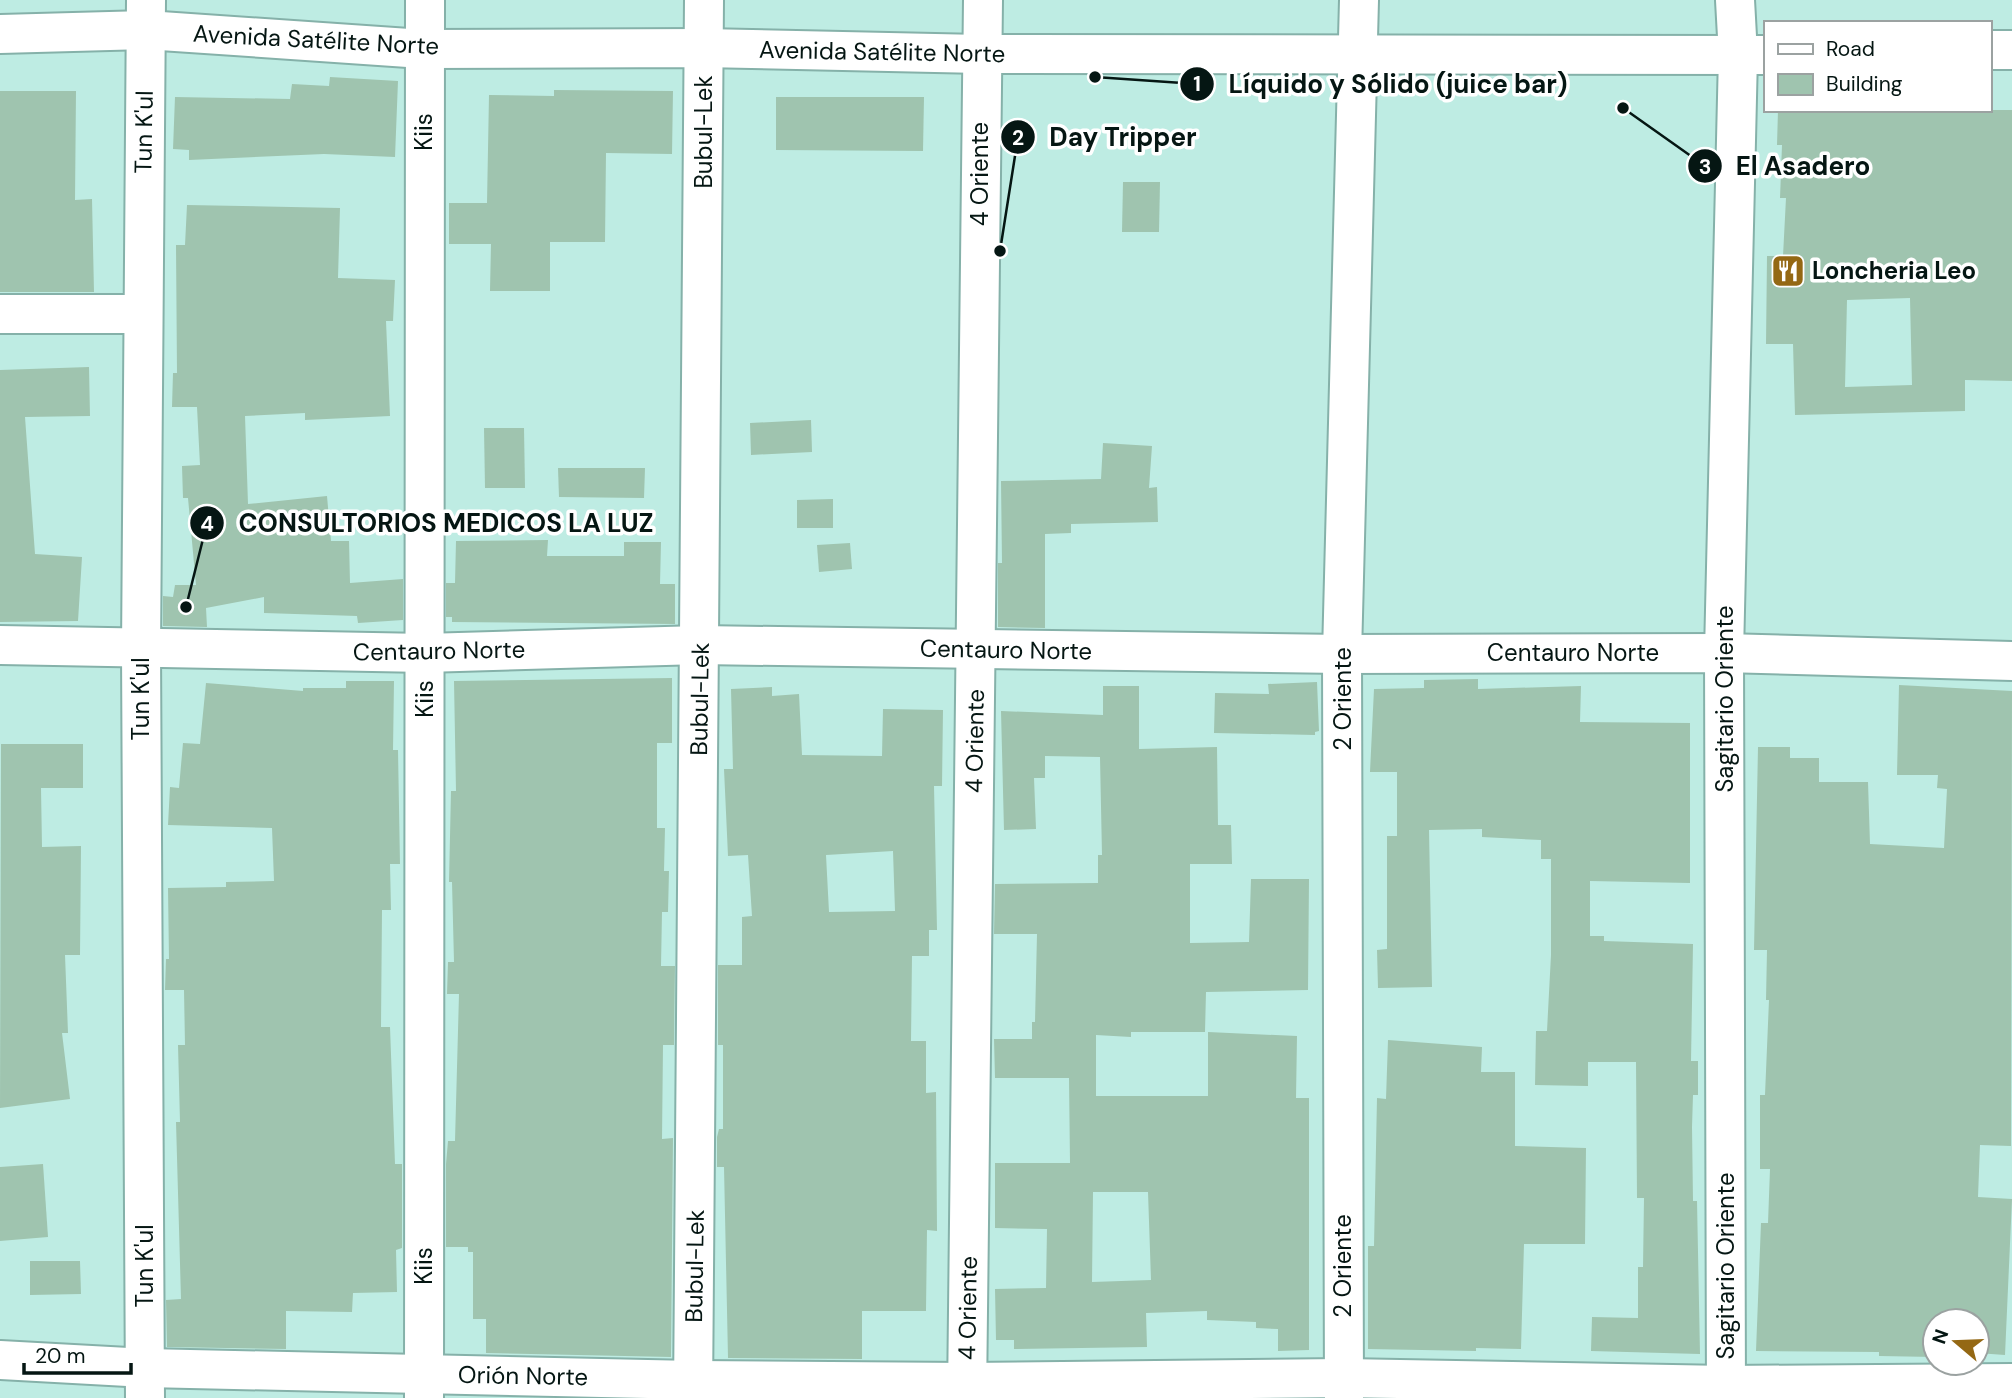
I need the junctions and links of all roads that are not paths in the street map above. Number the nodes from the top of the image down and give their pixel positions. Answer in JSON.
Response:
{"nodes":[{"id":1,"x":425,"y":0,"type":"edge"},
{"id":2,"x":704,"y":0,"type":"edge"},
{"id":3,"x":983,"y":0,"type":"edge"},
{"id":4,"x":1359,"y":0,"type":"edge"},
{"id":5,"x":1735,"y":0,"type":"edge"},
{"id":6,"x":146,"y":15,"type":"edge"},
{"id":7,"x":0,"y":34,"type":"edge"},
{"id":8,"x":703,"y":48,"type":"junction"},
{"id":9,"x":423,"y":49,"type":"junction"},
{"id":10,"x":1991,"y":50,"type":"edge"},
{"id":11,"x":2012,"y":50,"type":"edge"},
{"id":12,"x":981,"y":54,"type":"junction"},
{"id":13,"x":1751,"y":55,"type":"edge"},
{"id":14,"x":1358,"y":56,"type":"junction"},
{"id":15,"x":0,"y":314,"type":"edge"},
{"id":16,"x":142,"y":314,"type":"junction"},
{"id":17,"x":0,"y":645,"type":"edge"},
{"id":18,"x":700,"y":645,"type":"junction"},
{"id":19,"x":976,"y":649,"type":"junction"},
{"id":20,"x":141,"y":650,"type":"junction"},
{"id":21,"x":425,"y":653,"type":"junction"},
{"id":22,"x":1724,"y":653,"type":"junction"},
{"id":23,"x":1342,"y":654,"type":"junction"},
{"id":24,"x":2012,"y":660,"type":"edge"},
{"id":25,"x":0,"y":1360,"type":"edge"},
{"id":26,"x":146,"y":1383,"type":"edge"},
{"id":27,"x":2012,"y":1383,"type":"edge"},
{"id":28,"x":424,"y":1386,"type":"edge"},
{"id":29,"x":1344,"y":1388,"type":"edge"},
{"id":30,"x":693,"y":1389,"type":"edge"},
{"id":31,"x":967,"y":1390,"type":"edge"},
{"id":32,"x":1726,"y":1392,"type":"edge"}],
"edges":[{"from":1,"to":9,"type":"street","name":"Kiis"},
{"from":2,"to":8,"type":"street","name":"Bubul-Lek"},
{"from":3,"to":12,"type":"street","name":"4 Oriente"},
{"from":4,"to":14,"type":"street","name":"2 Oriente"},
{"from":5,"to":13,"type":"street","name":"Sagitario Oriente"},
{"from":6,"to":7,"type":"street","name":"Avenida Satélite Norte"},
{"from":6,"to":9,"type":"street","name":"Avenida Satélite Norte"},
{"from":6,"to":16,"type":"street","name":"Tun K'ul"},
{"from":8,"to":9,"type":"street","name":"Avenida Satélite Norte"},
{"from":8,"to":12,"type":"street","name":"Avenida Satélite Norte"},
{"from":8,"to":18,"type":"street","name":"Bubul-Lek"},
{"from":9,"to":21,"type":"street","name":"Kiis"},
{"from":10,"to":11,"type":"street"},
{"from":12,"to":14,"type":"street","name":"Avenida Satélite Norte"},
{"from":12,"to":19,"type":"street","name":"4 Oriente"},
{"from":13,"to":14,"type":"street","name":"Avenida Satélite Norte"},
{"from":13,"to":22,"type":"street","name":"Sagitario Oriente"},
{"from":14,"to":23,"type":"street","name":"2 Oriente"},
{"from":15,"to":16,"type":"street"},
{"from":16,"to":20,"type":"street","name":"Tun K'ul"},
{"from":17,"to":20,"type":"street","name":"Centauro Norte"},
{"from":18,"to":19,"type":"street","name":"Centauro Norte"},
{"from":18,"to":21,"type":"street","name":"Centauro Norte"},
{"from":18,"to":30,"type":"street","name":"Bubul-Lek"},
{"from":19,"to":23,"type":"street","name":"Centauro Norte"},
{"from":19,"to":31,"type":"street","name":"4 Oriente"},
{"from":20,"to":21,"type":"street","name":"Centauro Norte"},
{"from":20,"to":26,"type":"street","name":"Tun K'ul"},
{"from":21,"to":28,"type":"street","name":"Kiis"},
{"from":22,"to":23,"type":"street","name":"Centauro Norte"},
{"from":22,"to":24,"type":"street","name":"Centauro Norte"},
{"from":22,"to":32,"type":"street","name":"Sagitario Oriente"},
{"from":23,"to":29,"type":"street","name":"2 Oriente"},
{"from":25,"to":26,"type":"street","name":"Orión Norte"},
{"from":26,"to":28,"type":"street","name":"Orión Norte"},
{"from":27,"to":32,"type":"street","name":"Orión Norte"},
{"from":28,"to":30,"type":"street","name":"Orión Norte"},
{"from":29,"to":31,"type":"street","name":"Orión Norte"},
{"from":29,"to":32,"type":"street","name":"Orión Norte"},
{"from":30,"to":31,"type":"street","name":"Orión Norte"}]}
